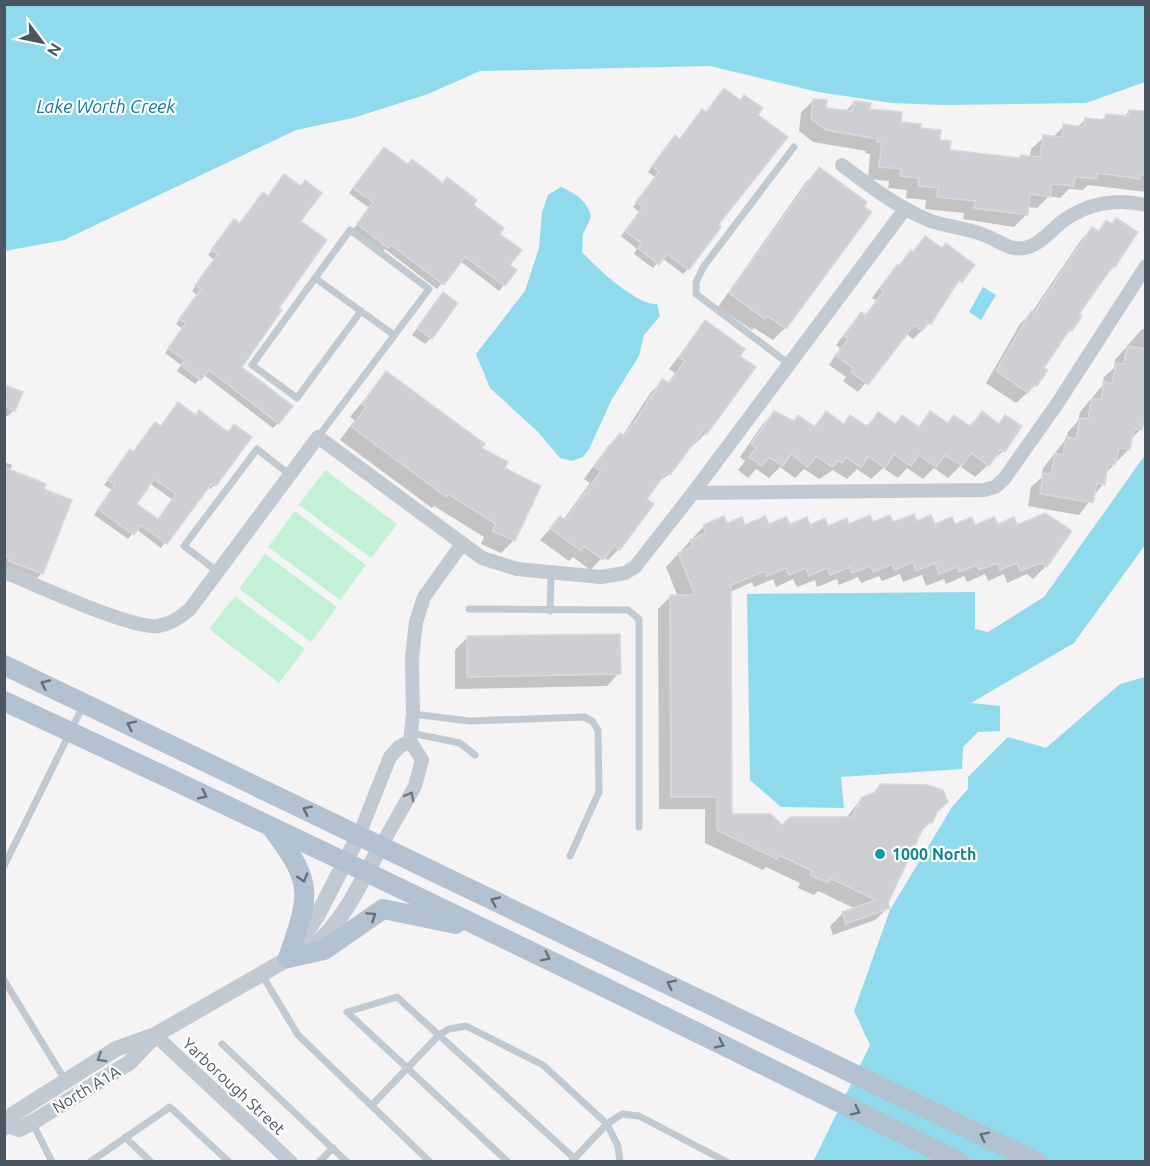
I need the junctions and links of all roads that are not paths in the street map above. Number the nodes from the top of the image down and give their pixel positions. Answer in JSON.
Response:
{"nodes":[{"id":1,"x":794,"y":147,"type":"dead end"},
{"id":2,"x":842,"y":165,"type":"dead end"},
{"id":3,"x":1146,"y":205,"type":"edge"},
{"id":4,"x":905,"y":209,"type":"junction"},
{"id":5,"x":1146,"y":266,"type":"edge"},
{"id":6,"x":315,"y":278,"type":"junction"},
{"id":7,"x":361,"y":311,"type":"junction"},
{"id":8,"x":394,"y":335,"type":"junction"},
{"id":9,"x":789,"y":364,"type":"junction"},
{"id":10,"x":318,"y":437,"type":"junction"},
{"id":11,"x":290,"y":475,"type":"junction"},
{"id":12,"x":693,"y":493,"type":"junction"},
{"id":13,"x":462,"y":544,"type":"junction"},
{"id":14,"x":4,"y":572,"type":"edge"},
{"id":15,"x":218,"y":572,"type":"junction"},
{"id":16,"x":551,"y":572,"type":"junction"},
{"id":17,"x":469,"y":609,"type":"dead end"},
{"id":18,"x":549,"y":611,"type":"junction"},
{"id":19,"x":4,"y":665,"type":"edge"},
{"id":20,"x":4,"y":701,"type":"edge"},
{"id":21,"x":85,"y":702,"type":"junction"},
{"id":22,"x":414,"y":714,"type":"junction"},
{"id":23,"x":70,"y":731,"type":"junction"},
{"id":24,"x":411,"y":737,"type":"junction"},
{"id":25,"x":475,"y":755,"type":"dead end"},
{"id":26,"x":639,"y":827,"type":"dead end"},
{"id":27,"x":273,"y":829,"type":"junction"},
{"id":28,"x":360,"y":835,"type":"junction"},
{"id":29,"x":381,"y":846,"type":"junction"},
{"id":30,"x":570,"y":856,"type":"dead end"},
{"id":31,"x":345,"y":863,"type":"junction"},
{"id":32,"x":4,"y":866,"type":"edge"},
{"id":33,"x":365,"y":873,"type":"junction"},
{"id":34,"x":493,"y":931,"type":"junction"},
{"id":35,"x":288,"y":958,"type":"junction"},
{"id":36,"x":261,"y":973,"type":"junction"},
{"id":37,"x":4,"y":980,"type":"edge"},
{"id":38,"x":155,"y":1035,"type":"junction"},
{"id":39,"x":439,"y":1035,"type":"junction"},
{"id":40,"x":222,"y":1044,"type":"dead end"},
{"id":41,"x":408,"y":1068,"type":"junction"},
{"id":42,"x":65,"y":1080,"type":"junction"},
{"id":43,"x":372,"y":1105,"type":"junction"},
{"id":44,"x":33,"y":1122,"type":"junction"},
{"id":45,"x":607,"y":1124,"type":"junction"},
{"id":46,"x":7,"y":1127,"type":"edge"},
{"id":47,"x":125,"y":1137,"type":"junction"},
{"id":48,"x":333,"y":1148,"type":"junction"},
{"id":49,"x":573,"y":1160,"type":"edge"},
{"id":50,"x":52,"y":1161,"type":"edge"},
{"id":51,"x":90,"y":1161,"type":"edge"},
{"id":52,"x":151,"y":1161,"type":"edge"},
{"id":53,"x":229,"y":1161,"type":"edge"},
{"id":54,"x":291,"y":1161,"type":"edge"},
{"id":55,"x":319,"y":1161,"type":"edge"},
{"id":56,"x":347,"y":1161,"type":"edge"},
{"id":57,"x":430,"y":1161,"type":"edge"},
{"id":58,"x":508,"y":1161,"type":"edge"},
{"id":59,"x":620,"y":1161,"type":"edge"},
{"id":60,"x":727,"y":1161,"type":"edge"},
{"id":61,"x":960,"y":1161,"type":"edge"},
{"id":62,"x":1037,"y":1161,"type":"edge"}],
"edges":[{"from":1,"to":9,"type":"lane"},
{"from":2,"to":4,"type":"street"},
{"from":3,"to":4,"type":"street"},
{"from":4,"to":9,"type":"street"},
{"from":5,"to":12,"type":"street"},
{"from":6,"to":7,"type":"lane"},
{"from":6,"to":7,"type":"lane"},
{"from":6,"to":8,"type":"lane"},
{"from":7,"to":8,"type":"lane"},
{"from":8,"to":10,"type":"lane"},
{"from":9,"to":12,"type":"street"},
{"from":10,"to":11,"type":"street"},
{"from":10,"to":13,"type":"street"},
{"from":11,"to":15,"type":"street"},
{"from":11,"to":15,"type":"lane"},
{"from":12,"to":16,"type":"street"},
{"from":13,"to":16,"type":"street"},
{"from":13,"to":22,"type":"street"},
{"from":14,"to":15,"type":"street"},
{"from":16,"to":18,"type":"lane"},
{"from":17,"to":18,"type":"lane"},
{"from":18,"to":26,"type":"lane"},
{"from":21,"to":19,"type":"main road","one_way":true},
{"from":20,"to":23,"type":"main road"},
{"from":21,"to":23,"type":"lane"},
{"from":28,"to":21,"type":"main road","one_way":true},
{"from":22,"to":24,"type":"street"},
{"from":22,"to":30,"type":"lane"},
{"from":23,"to":27,"type":"main road","one_way":true},
{"from":23,"to":32,"type":"lane"},
{"from":24,"to":25,"type":"lane"},
{"from":24,"to":28,"type":"street"},
{"from":29,"to":24,"type":"street","one_way":true},
{"from":27,"to":31,"type":"main road"},
{"from":27,"to":35,"type":"main road","one_way":true},
{"from":28,"to":29,"type":"main road"},
{"from":28,"to":31,"type":"street","name":"North A1A"},
{"from":29,"to":33,"type":"street","name":"North A1A"},
{"from":62,"to":29,"type":"main road","one_way":true},
{"from":31,"to":33,"type":"main road"},
{"from":31,"to":35,"type":"street","name":"North A1A"},
{"from":33,"to":34,"type":"main road"},
{"from":33,"to":35,"type":"street","name":"North A1A"},
{"from":35,"to":34,"type":"main road","one_way":true},
{"from":34,"to":61,"type":"main road","one_way":true},
{"from":35,"to":36,"type":"street","name":"North A1A"},
{"from":36,"to":38,"type":"street","name":"North A1A"},
{"from":36,"to":43,"type":"lane"},
{"from":37,"to":42,"type":"lane"},
{"from":38,"to":42,"type":"street","name":"North A1A","one_way":true},
{"from":38,"to":44,"type":"street","name":"North A1A"},
{"from":38,"to":54,"type":"street","name":"Yarborough Street"},
{"from":39,"to":41,"type":"lane"},
{"from":39,"to":41,"type":"lane"},
{"from":39,"to":45,"type":"lane"},
{"from":39,"to":49,"type":"lane"},
{"from":40,"to":48,"type":"lane"},
{"from":41,"to":43,"type":"lane"},
{"from":41,"to":58,"type":"lane"},
{"from":42,"to":46,"type":"street","name":"North A1A"},
{"from":43,"to":57,"type":"lane"},
{"from":44,"to":46,"type":"street","name":"North A1A"},
{"from":44,"to":50,"type":"lane"},
{"from":45,"to":49,"type":"lane"},
{"from":45,"to":59,"type":"lane"},
{"from":45,"to":60,"type":"lane"},
{"from":47,"to":51,"type":"lane"},
{"from":47,"to":52,"type":"lane"},
{"from":47,"to":53,"type":"lane"},
{"from":48,"to":55,"type":"lane"},
{"from":48,"to":56,"type":"lane"}]}
